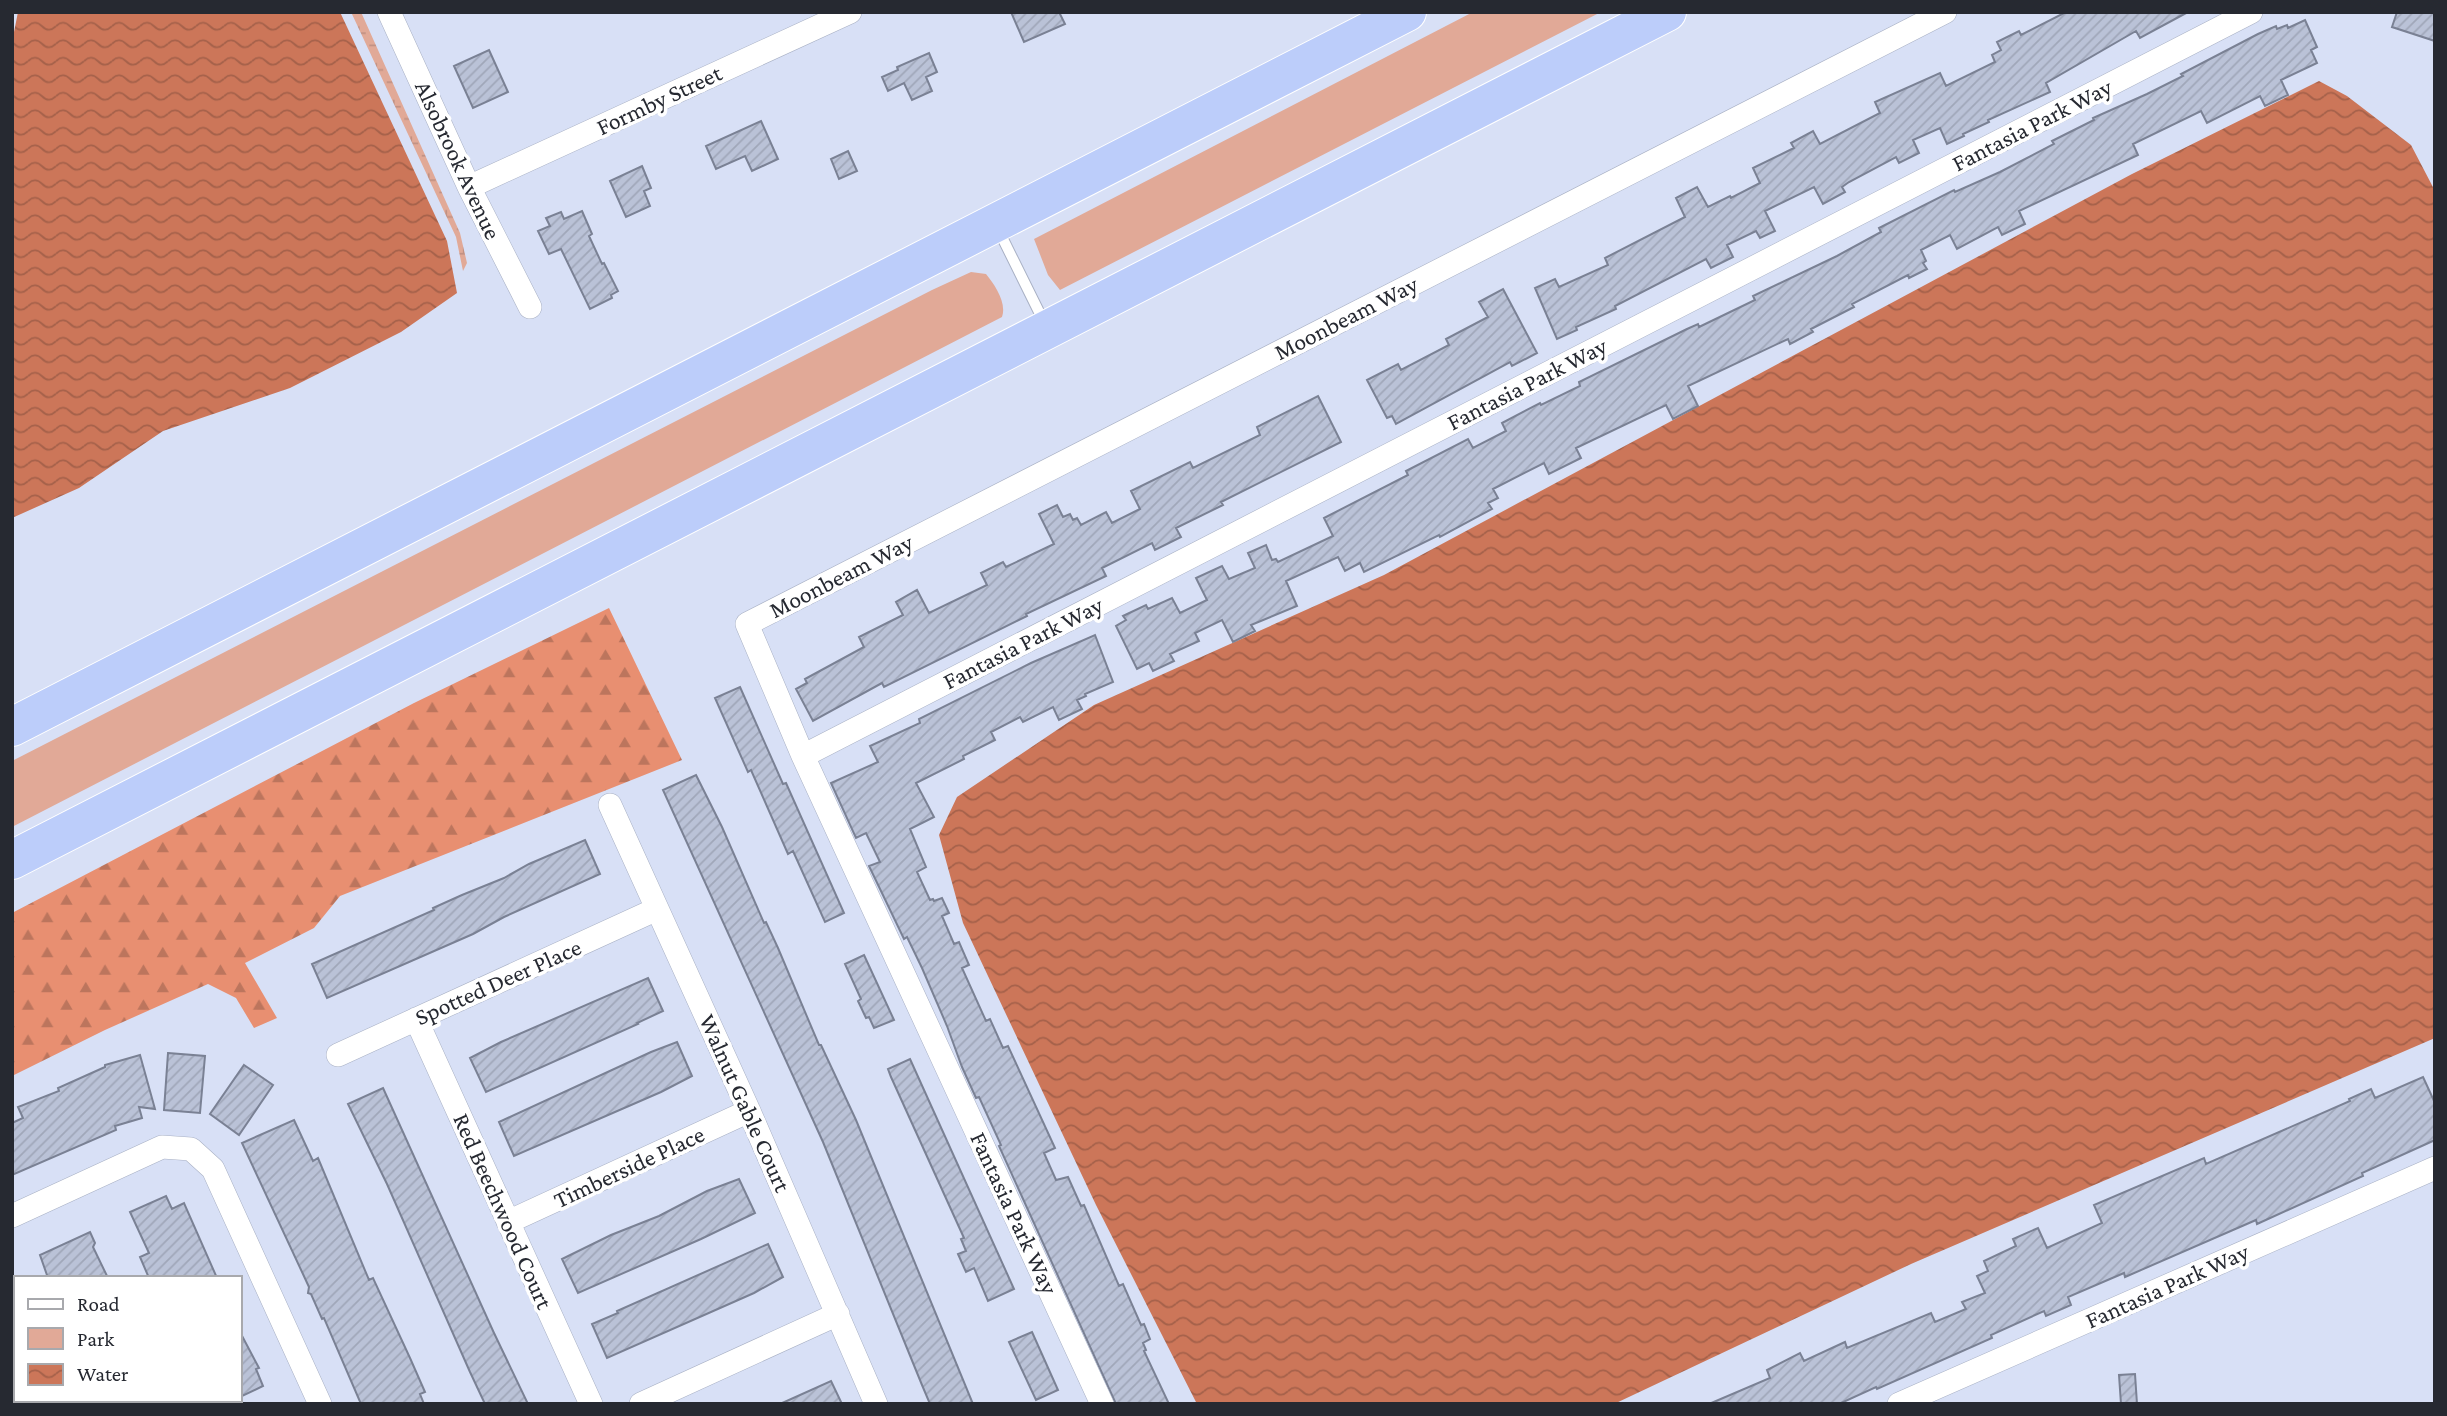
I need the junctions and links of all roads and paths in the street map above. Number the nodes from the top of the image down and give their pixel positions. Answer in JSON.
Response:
{"nodes":[{"id":1,"x":389,"y":12,"type":"edge"},
{"id":2,"x":850,"y":12,"type":"edge"},
{"id":3,"x":1408,"y":12,"type":"edge"},
{"id":4,"x":1667,"y":12,"type":"edge"},
{"id":5,"x":1945,"y":12,"type":"edge"},
{"id":6,"x":2251,"y":12,"type":"edge"},
{"id":7,"x":469,"y":187,"type":"junction"},
{"id":8,"x":995,"y":223,"type":"junction"},
{"id":9,"x":530,"y":307,"type":"dead end"},
{"id":10,"x":1048,"y":329,"type":"junction"},
{"id":11,"x":747,"y":624,"type":"joint"},
{"id":12,"x":12,"y":727,"type":"edge"},
{"id":13,"x":803,"y":756,"type":"junction"},
{"id":14,"x":610,"y":805,"type":"dead end"},
{"id":15,"x":12,"y":860,"type":"edge"},
{"id":16,"x":657,"y":909,"type":"junction"},
{"id":17,"x":416,"y":1018,"type":"junction"},
{"id":18,"x":338,"y":1055,"type":"dead end"},
{"id":19,"x":750,"y":1111,"type":"junction"},
{"id":20,"x":2435,"y":1168,"type":"edge"},
{"id":21,"x":12,"y":1216,"type":"edge"},
{"id":22,"x":508,"y":1222,"type":"junction"},
{"id":23,"x":838,"y":1314,"type":"junction"},
{"id":24,"x":320,"y":1404,"type":"edge"},
{"id":25,"x":591,"y":1404,"type":"edge"},
{"id":26,"x":641,"y":1404,"type":"edge"},
{"id":27,"x":876,"y":1404,"type":"edge"},
{"id":28,"x":1102,"y":1404,"type":"edge"},
{"id":29,"x":1899,"y":1404,"type":"edge"}],
"edges":[{"from":1,"to":7,"type":"street","name":"Alsobrook Avenue"},
{"from":2,"to":7,"type":"street","name":"Formby Street"},
{"from":3,"to":8,"type":"highway"},
{"from":4,"to":10,"type":"highway"},
{"from":5,"to":11,"type":"street","name":"Moonbeam Way"},
{"from":6,"to":13,"type":"street","name":"Fantasia Park Way"},
{"from":7,"to":9,"type":"street","name":"Alsobrook Avenue"},
{"from":8,"to":10,"type":"lane"},
{"from":8,"to":12,"type":"highway"},
{"from":10,"to":15,"type":"highway"},
{"from":11,"to":13,"type":"street","name":"Fantasia Park Way"},
{"from":13,"to":28,"type":"street","name":"Fantasia Park Way"},
{"from":14,"to":16,"type":"street","name":"Walnut Gable Court"},
{"from":16,"to":17,"type":"street","name":"Spotted Deer Place"},
{"from":16,"to":19,"type":"street","name":"Walnut Gable Court"},
{"from":17,"to":18,"type":"street","name":"Spotted Deer Place"},
{"from":17,"to":22,"type":"street","name":"Red Beechwood Court"},
{"from":19,"to":22,"type":"street","name":"Timberside Place"},
{"from":19,"to":23,"type":"street","name":"Walnut Gable Court"},
{"from":20,"to":29,"type":"street","name":"Fantasia Park Way"},
{"from":21,"to":24,"type":"street"},
{"from":22,"to":25,"type":"street","name":"Red Beechwood Court"},
{"from":23,"to":26,"type":"street"},
{"from":23,"to":27,"type":"street","name":"Walnut Gable Court"}]}
